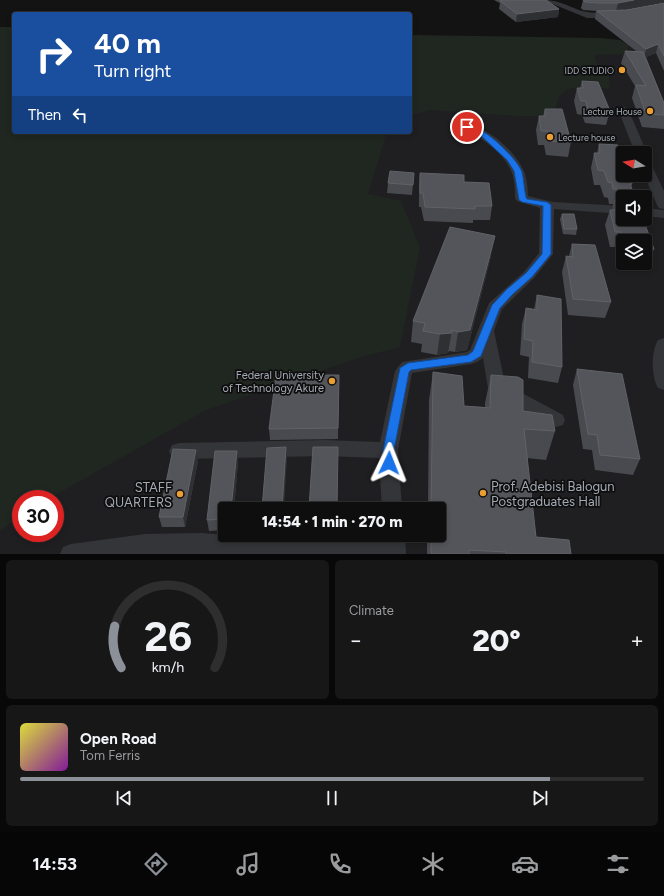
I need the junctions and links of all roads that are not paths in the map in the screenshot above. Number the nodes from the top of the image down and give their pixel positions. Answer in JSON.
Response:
{"nodes":[{"id":1,"x":547,"y":0,"type":"edge"},
{"id":2,"x":622,"y":15,"type":"edge"},
{"id":3,"x":623,"y":109,"type":"dead end"},
{"id":4,"x":467,"y":127,"type":"dead end"},
{"id":5,"x":638,"y":146,"type":"edge"},
{"id":6,"x":652,"y":179,"type":"edge"},
{"id":7,"x":547,"y":205,"type":"junction"},
{"id":8,"x":664,"y":205,"type":"edge"},
{"id":9,"x":616,"y":210,"type":"edge"},
{"id":10,"x":652,"y":213,"type":"edge"},
{"id":11,"x":664,"y":214,"type":"edge"},
{"id":12,"x":486,"y":330,"type":"junction"},
{"id":13,"x":664,"y":344,"type":"edge"},
{"id":14,"x":664,"y":383,"type":"edge"},
{"id":15,"x":556,"y":420,"type":"dead end"},
{"id":16,"x":388,"y":450,"type":"junction"},
{"id":17,"x":179,"y":451,"type":"edge"},
{"id":18,"x":392,"y":502,"type":"edge"},
{"id":19,"x":394,"y":546,"type":"edge"},
{"id":20,"x":71,"y":554,"type":"edge"}],
"edges":[{"from":1,"to":2,"type":"street"},
{"from":3,"to":5,"type":"street"},
{"from":4,"to":7,"type":"street"},
{"from":6,"to":8,"type":"street"},
{"from":7,"to":9,"type":"street"},
{"from":7,"to":12,"type":"street"},
{"from":10,"to":11,"type":"street"},
{"from":12,"to":15,"type":"street"},
{"from":12,"to":16,"type":"street"},
{"from":13,"to":14,"type":"street"},
{"from":16,"to":17,"type":"street"},
{"from":16,"to":18,"type":"street"},
{"from":19,"to":20,"type":"street"}]}
